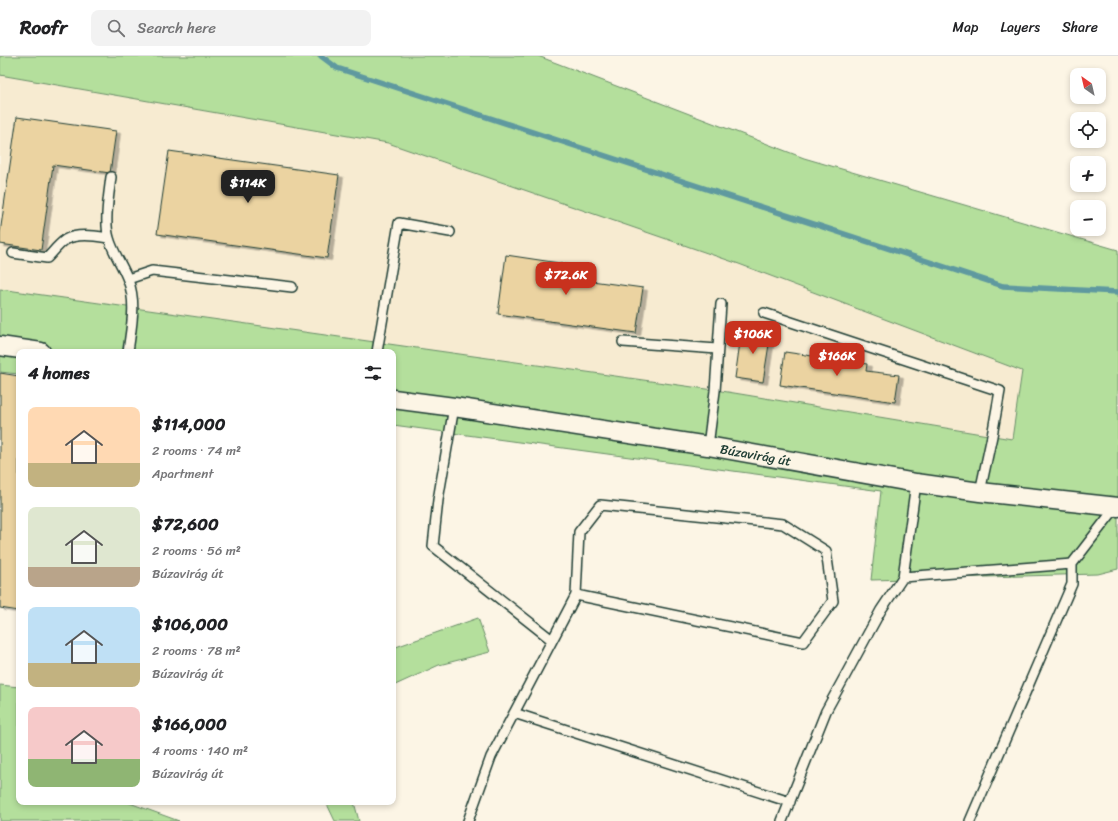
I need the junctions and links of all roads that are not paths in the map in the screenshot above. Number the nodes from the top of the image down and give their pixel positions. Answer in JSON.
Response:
{"nodes":[{"id":1,"x":111,"y":177,"type":"dead end"},
{"id":2,"x":450,"y":232,"type":"dead end"},
{"id":3,"x":109,"y":238,"type":"junction"},
{"id":4,"x":13,"y":253,"type":"dead end"},
{"id":5,"x":128,"y":279,"type":"junction"},
{"id":6,"x":292,"y":287,"type":"dead end"},
{"id":7,"x":721,"y":304,"type":"dead end"},
{"id":8,"x":764,"y":314,"type":"dead end"},
{"id":9,"x":623,"y":342,"type":"dead end"},
{"id":10,"x":0,"y":346,"type":"edge"},
{"id":11,"x":20,"y":349,"type":"edge"},
{"id":12,"x":128,"y":349,"type":"edge"},
{"id":13,"x":378,"y":349,"type":"edge"},
{"id":14,"x":718,"y":349,"type":"junction"},
{"id":15,"x":396,"y":399,"type":"edge"},
{"id":16,"x":454,"y":407,"type":"junction"},
{"id":17,"x":708,"y":446,"type":"junction"},
{"id":18,"x":916,"y":482,"type":"junction"},
{"id":19,"x":980,"y":492,"type":"junction"},
{"id":20,"x":1117,"y":507,"type":"edge"},
{"id":21,"x":1072,"y":564,"type":"junction"},
{"id":22,"x":903,"y":577,"type":"junction"},
{"id":23,"x":576,"y":595,"type":"junction"},
{"id":24,"x":552,"y":640,"type":"junction"},
{"id":25,"x":514,"y":713,"type":"junction"},
{"id":26,"x":790,"y":802,"type":"junction"},
{"id":27,"x":468,"y":821,"type":"edge"},
{"id":28,"x":782,"y":821,"type":"edge"},
{"id":29,"x":970,"y":821,"type":"edge"}],
"edges":[{"from":1,"to":3,"type":"lane"},
{"from":2,"to":13,"type":"lane"},
{"from":3,"to":4,"type":"lane"},
{"from":3,"to":5,"type":"lane"},
{"from":5,"to":6,"type":"lane"},
{"from":5,"to":12,"type":"lane"},
{"from":7,"to":14,"type":"lane"},
{"from":8,"to":19,"type":"lane"},
{"from":9,"to":14,"type":"lane"},
{"from":10,"to":11,"type":"street"},
{"from":14,"to":17,"type":"lane"},
{"from":15,"to":16,"type":"street","name":"Búzavirág út"},
{"from":16,"to":17,"type":"street","name":"Búzavirág út"},
{"from":16,"to":24,"type":"lane"},
{"from":17,"to":18,"type":"street","name":"Búzavirág út"},
{"from":18,"to":19,"type":"street","name":"Búzavirág út"},
{"from":18,"to":22,"type":"lane"},
{"from":19,"to":20,"type":"street","name":"Búzavirág út"},
{"from":20,"to":21,"type":"lane"},
{"from":21,"to":22,"type":"lane"},
{"from":21,"to":29,"type":"lane"},
{"from":22,"to":26,"type":"lane"},
{"from":23,"to":23,"type":"lane"},
{"from":23,"to":24,"type":"lane"},
{"from":24,"to":25,"type":"lane"},
{"from":25,"to":26,"type":"lane"},
{"from":25,"to":27,"type":"lane"},
{"from":26,"to":28,"type":"lane"}]}
